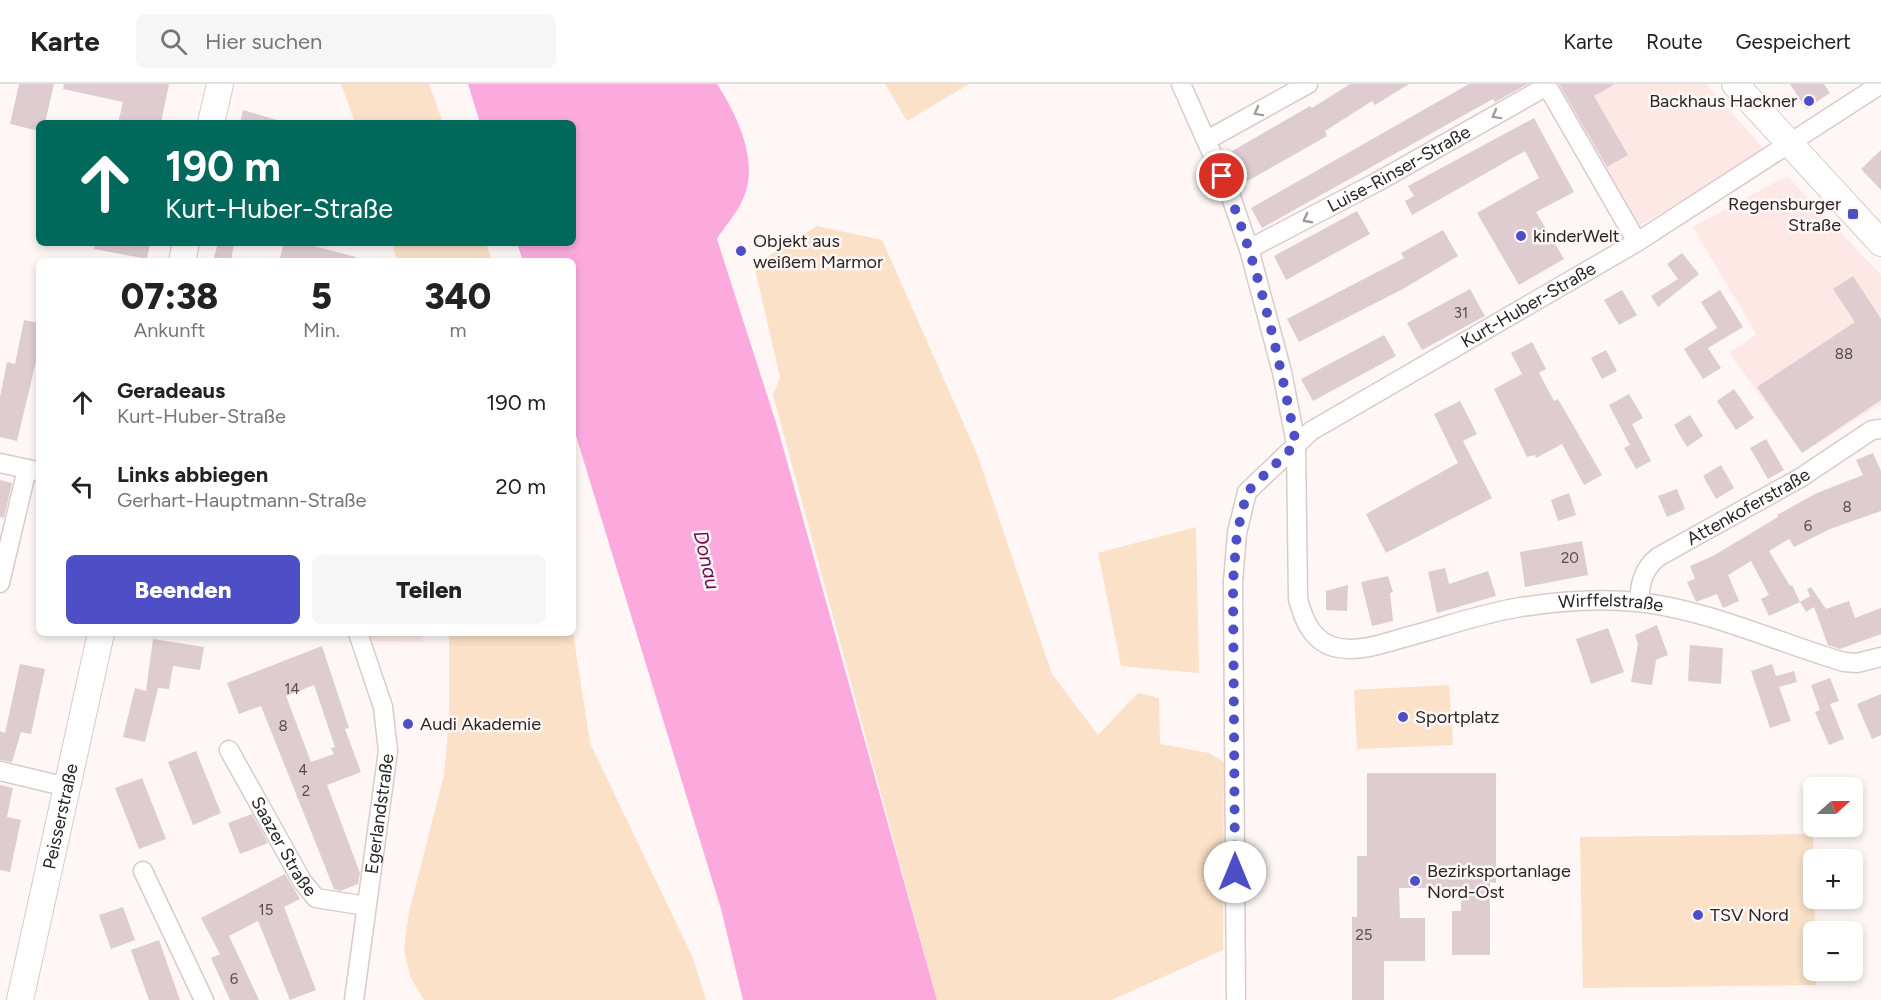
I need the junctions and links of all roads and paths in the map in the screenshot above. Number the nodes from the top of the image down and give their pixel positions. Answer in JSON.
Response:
{"nodes":[{"id":1,"x":220,"y":84,"type":"edge"},
{"id":2,"x":1181,"y":84,"type":"edge"},
{"id":3,"x":1308,"y":84,"type":"edge"},
{"id":4,"x":1735,"y":84,"type":"edge"},
{"id":5,"x":1881,"y":84,"type":"edge"},
{"id":6,"x":1546,"y":85,"type":"edge"},
{"id":7,"x":213,"y":120,"type":"edge"},
{"id":8,"x":1207,"y":140,"type":"junction"},
{"id":9,"x":1790,"y":145,"type":"junction"},
{"id":10,"x":1637,"y":242,"type":"junction"},
{"id":11,"x":1881,"y":243,"type":"edge"},
{"id":12,"x":1249,"y":249,"type":"junction"},
{"id":13,"x":1881,"y":429,"type":"edge"},
{"id":14,"x":1296,"y":444,"type":"junction"},
{"id":15,"x":0,"y":463,"type":"edge"},
{"id":16,"x":33,"y":470,"type":"edge"},
{"id":17,"x":0,"y":583,"type":"edge"},
{"id":18,"x":1639,"y":602,"type":"junction"},
{"id":19,"x":101,"y":636,"type":"edge"},
{"id":20,"x":359,"y":636,"type":"edge"},
{"id":21,"x":1881,"y":657,"type":"edge"},
{"id":22,"x":229,"y":750,"type":"dead end"},
{"id":23,"x":0,"y":771,"type":"edge"},
{"id":24,"x":67,"y":787,"type":"junction"},
{"id":25,"x":143,"y":871,"type":"dead end"},
{"id":26,"x":366,"y":906,"type":"junction"},
{"id":27,"x":20,"y":1000,"type":"edge"},
{"id":28,"x":204,"y":1000,"type":"edge"},
{"id":29,"x":354,"y":1000,"type":"edge"},
{"id":30,"x":1236,"y":1000,"type":"edge"}],
"edges":[{"from":1,"to":7,"type":"street"},
{"from":2,"to":8,"type":"street"},
{"from":3,"to":8,"type":"street","one_way":true},
{"from":4,"to":9,"type":"street"},
{"from":5,"to":9,"type":"street","name":"Kurt-Huber-Straße"},
{"from":6,"to":10,"type":"street"},
{"from":6,"to":12,"type":"street","name":"Luise-Rinser-Straße","one_way":true},
{"from":8,"to":12,"type":"street"},
{"from":9,"to":10,"type":"street","name":"Kurt-Huber-Straße"},
{"from":9,"to":11,"type":"street"},
{"from":10,"to":14,"type":"street","name":"Kurt-Huber-Straße"},
{"from":12,"to":14,"type":"street"},
{"from":13,"to":18,"type":"street","name":"Attenkoferstraße"},
{"from":14,"to":18,"type":"street","name":"Wirffelstraße"},
{"from":14,"to":30,"type":"street","name":"Kurt-Huber-Straße"},
{"from":15,"to":16,"type":"street"},
{"from":16,"to":17,"type":"street"},
{"from":18,"to":21,"type":"street","name":"Wirffelstraße"},
{"from":19,"to":24,"type":"street","name":"Peisserstraße"},
{"from":20,"to":26,"type":"street","name":"Egerlandstraße"},
{"from":22,"to":26,"type":"street","name":"Saazer Straße"},
{"from":23,"to":24,"type":"street"},
{"from":24,"to":27,"type":"street","name":"Peisserstraße"},
{"from":25,"to":28,"type":"street"},
{"from":26,"to":29,"type":"street","name":"Egerlandstraße"}]}
